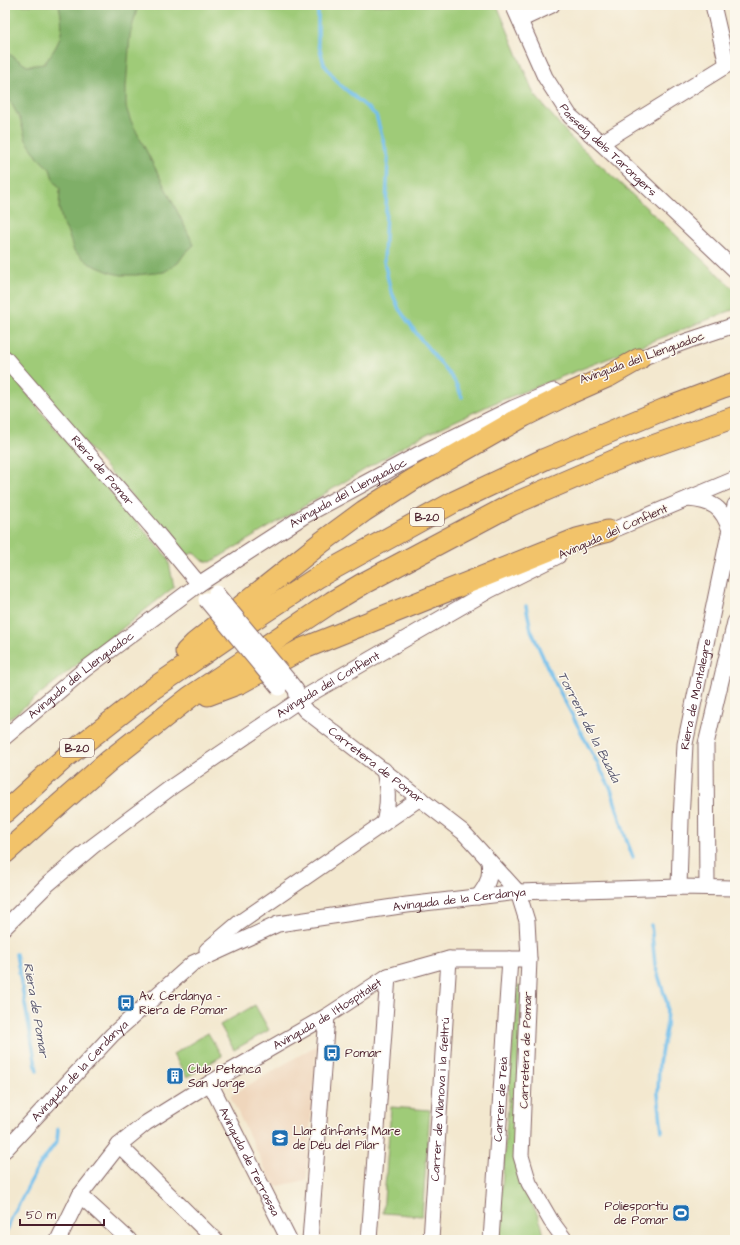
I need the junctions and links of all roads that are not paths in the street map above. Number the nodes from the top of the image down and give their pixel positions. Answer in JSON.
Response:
{"nodes":[{"id":1,"x":513,"y":5,"type":"edge"},
{"id":2,"x":552,"y":5,"type":"edge"},
{"id":3,"x":714,"y":5,"type":"edge"},
{"id":4,"x":520,"y":20,"type":"junction"},
{"id":5,"x":731,"y":62,"type":"edge"},
{"id":6,"x":601,"y":143,"type":"junction"},
{"id":7,"x":735,"y":270,"type":"edge"},
{"id":8,"x":735,"y":325,"type":"edge"},
{"id":9,"x":5,"y":358,"type":"edge"},
{"id":10,"x":639,"y":359,"type":"junction"},
{"id":11,"x":729,"y":385,"type":"edge"},
{"id":12,"x":735,"y":417,"type":"edge"},
{"id":13,"x":735,"y":479,"type":"edge"},
{"id":14,"x":687,"y":499,"type":"junction"},
{"id":15,"x":735,"y":505,"type":"edge"},
{"id":16,"x":730,"y":530,"type":"junction"},
{"id":17,"x":608,"y":531,"type":"junction"},
{"id":18,"x":200,"y":584,"type":"junction"},
{"id":19,"x":735,"y":622,"type":"edge"},
{"id":20,"x":154,"y":688,"type":"junction"},
{"id":21,"x":298,"y":701,"type":"junction"},
{"id":22,"x":174,"y":709,"type":"junction"},
{"id":23,"x":5,"y":737,"type":"edge"},
{"id":24,"x":384,"y":770,"type":"junction"},
{"id":25,"x":420,"y":798,"type":"junction"},
{"id":26,"x":5,"y":812,"type":"edge"},
{"id":27,"x":384,"y":823,"type":"junction"},
{"id":28,"x":5,"y":853,"type":"edge"},
{"id":29,"x":489,"y":861,"type":"junction"},
{"id":30,"x":679,"y":887,"type":"junction"},
{"id":31,"x":707,"y":887,"type":"junction"},
{"id":32,"x":735,"y":888,"type":"edge"},
{"id":33,"x":518,"y":892,"type":"junction"},
{"id":34,"x":478,"y":897,"type":"junction"},
{"id":35,"x":5,"y":928,"type":"edge"},
{"id":36,"x":449,"y":959,"type":"junction"},
{"id":37,"x":510,"y":959,"type":"junction"},
{"id":38,"x":529,"y":959,"type":"junction"},
{"id":39,"x":193,"y":962,"type":"junction"},
{"id":40,"x":388,"y":976,"type":"junction"},
{"id":41,"x":327,"y":1016,"type":"junction"},
{"id":42,"x":210,"y":1083,"type":"junction"},
{"id":43,"x":119,"y":1146,"type":"junction"},
{"id":44,"x":5,"y":1150,"type":"edge"},
{"id":45,"x":80,"y":1195,"type":"junction"},
{"id":46,"x":551,"y":1221,"type":"junction"},
{"id":47,"x":58,"y":1240,"type":"edge"},
{"id":48,"x":129,"y":1240,"type":"edge"},
{"id":49,"x":215,"y":1240,"type":"edge"},
{"id":50,"x":289,"y":1240,"type":"edge"},
{"id":51,"x":310,"y":1240,"type":"edge"},
{"id":52,"x":369,"y":1240,"type":"edge"},
{"id":53,"x":431,"y":1240,"type":"edge"},
{"id":54,"x":491,"y":1240,"type":"edge"},
{"id":55,"x":551,"y":1240,"type":"edge"},
{"id":56,"x":565,"y":1240,"type":"edge"}],
"edges":[{"from":1,"to":4,"type":"street","name":"Passeig dels Tarongers"},
{"from":2,"to":4,"type":"street"},
{"from":3,"to":5,"type":"street"},
{"from":4,"to":6,"type":"street","name":"Passeig dels Tarongers"},
{"from":5,"to":6,"type":"street"},
{"from":6,"to":7,"type":"street","name":"Passeig dels Tarongers"},
{"from":8,"to":10,"type":"street","name":"Avinguda del Llenguadoc"},
{"from":9,"to":18,"type":"street","name":"Riera de Pomar"},
{"from":10,"to":18,"type":"street","name":"Avinguda del Llenguadoc"},
{"from":10,"to":20,"type":"highway"},
{"from":11,"to":20,"type":"highway","number":"B-20"},
{"from":12,"to":22,"type":"highway","number":"B-20"},
{"from":13,"to":14,"type":"street","name":"Avinguda del Conflent"},
{"from":14,"to":16,"type":"street"},
{"from":14,"to":17,"type":"street","name":"Avinguda del Conflent"},
{"from":15,"to":16,"type":"street","name":"Riera de Montalegre"},
{"from":16,"to":30,"type":"street","name":"Riera de Montalegre"},
{"from":17,"to":21,"type":"street","name":"Avinguda del Conflent"},
{"from":17,"to":22,"type":"highway"},
{"from":18,"to":21,"type":"street","name":"Carretera de Pomar","bridge":true},
{"from":18,"to":23,"type":"street","name":"Avinguda del Llenguadoc"},
{"from":19,"to":31,"type":"street","name":"Riera de Montalegre"},
{"from":20,"to":26,"type":"highway","number":"B-20"},
{"from":21,"to":24,"type":"street","name":"Carretera de Pomar"},
{"from":21,"to":35,"type":"street","name":"Avinguda del Conflent"},
{"from":22,"to":28,"type":"highway","number":"B-20"},
{"from":24,"to":25,"type":"street","name":"Carretera de Pomar"},
{"from":24,"to":27,"type":"street"},
{"from":25,"to":27,"type":"street","name":"Avinguda de la Cerdanya"},
{"from":25,"to":29,"type":"street","name":"Carretera de Pomar"},
{"from":27,"to":39,"type":"street","name":"Avinguda de la Cerdanya"},
{"from":29,"to":33,"type":"street","name":"Carretera de Pomar"},
{"from":29,"to":34,"type":"street"},
{"from":30,"to":31,"type":"street","name":"Avinguda de la Cerdanya"},
{"from":30,"to":33,"type":"street","name":"Avinguda de la Cerdanya"},
{"from":31,"to":32,"type":"street","name":"Avinguda de la Cerdanya"},
{"from":33,"to":34,"type":"street","name":"Avinguda de la Cerdanya"},
{"from":33,"to":38,"type":"street","name":"Carretera de Pomar"},
{"from":34,"to":39,"type":"street","name":"Avinguda de la Cerdanya"},
{"from":36,"to":37,"type":"street","name":"Avinguda de l'Hospitalet"},
{"from":36,"to":40,"type":"street","name":"Avinguda de l'Hospitalet"},
{"from":36,"to":53,"type":"street","name":"Carrer de Vilanova i la Geltrú"},
{"from":37,"to":38,"type":"street","name":"Avinguda de l'Hospitalet"},
{"from":37,"to":54,"type":"street","name":"Carrer de Teià"},
{"from":38,"to":46,"type":"street","name":"Carretera de Pomar"},
{"from":39,"to":44,"type":"street","name":"Avinguda de la Cerdanya"},
{"from":40,"to":41,"type":"street","name":"Avinguda de l'Hospitalet"},
{"from":40,"to":52,"type":"street"},
{"from":41,"to":42,"type":"street","name":"Avinguda de l'Hospitalet"},
{"from":41,"to":51,"type":"street"},
{"from":42,"to":43,"type":"street","name":"Avinguda de l'Hospitalet"},
{"from":42,"to":50,"type":"street","name":"Avinguda de Terrassa"},
{"from":43,"to":45,"type":"street","name":"Avinguda de l'Hospitalet"},
{"from":43,"to":49,"type":"street"},
{"from":45,"to":47,"type":"street","name":"Avinguda de l'Hospitalet"},
{"from":45,"to":48,"type":"street"},
{"from":46,"to":55,"type":"street"},
{"from":46,"to":56,"type":"street","name":"Carretera de Pomar"}]}
